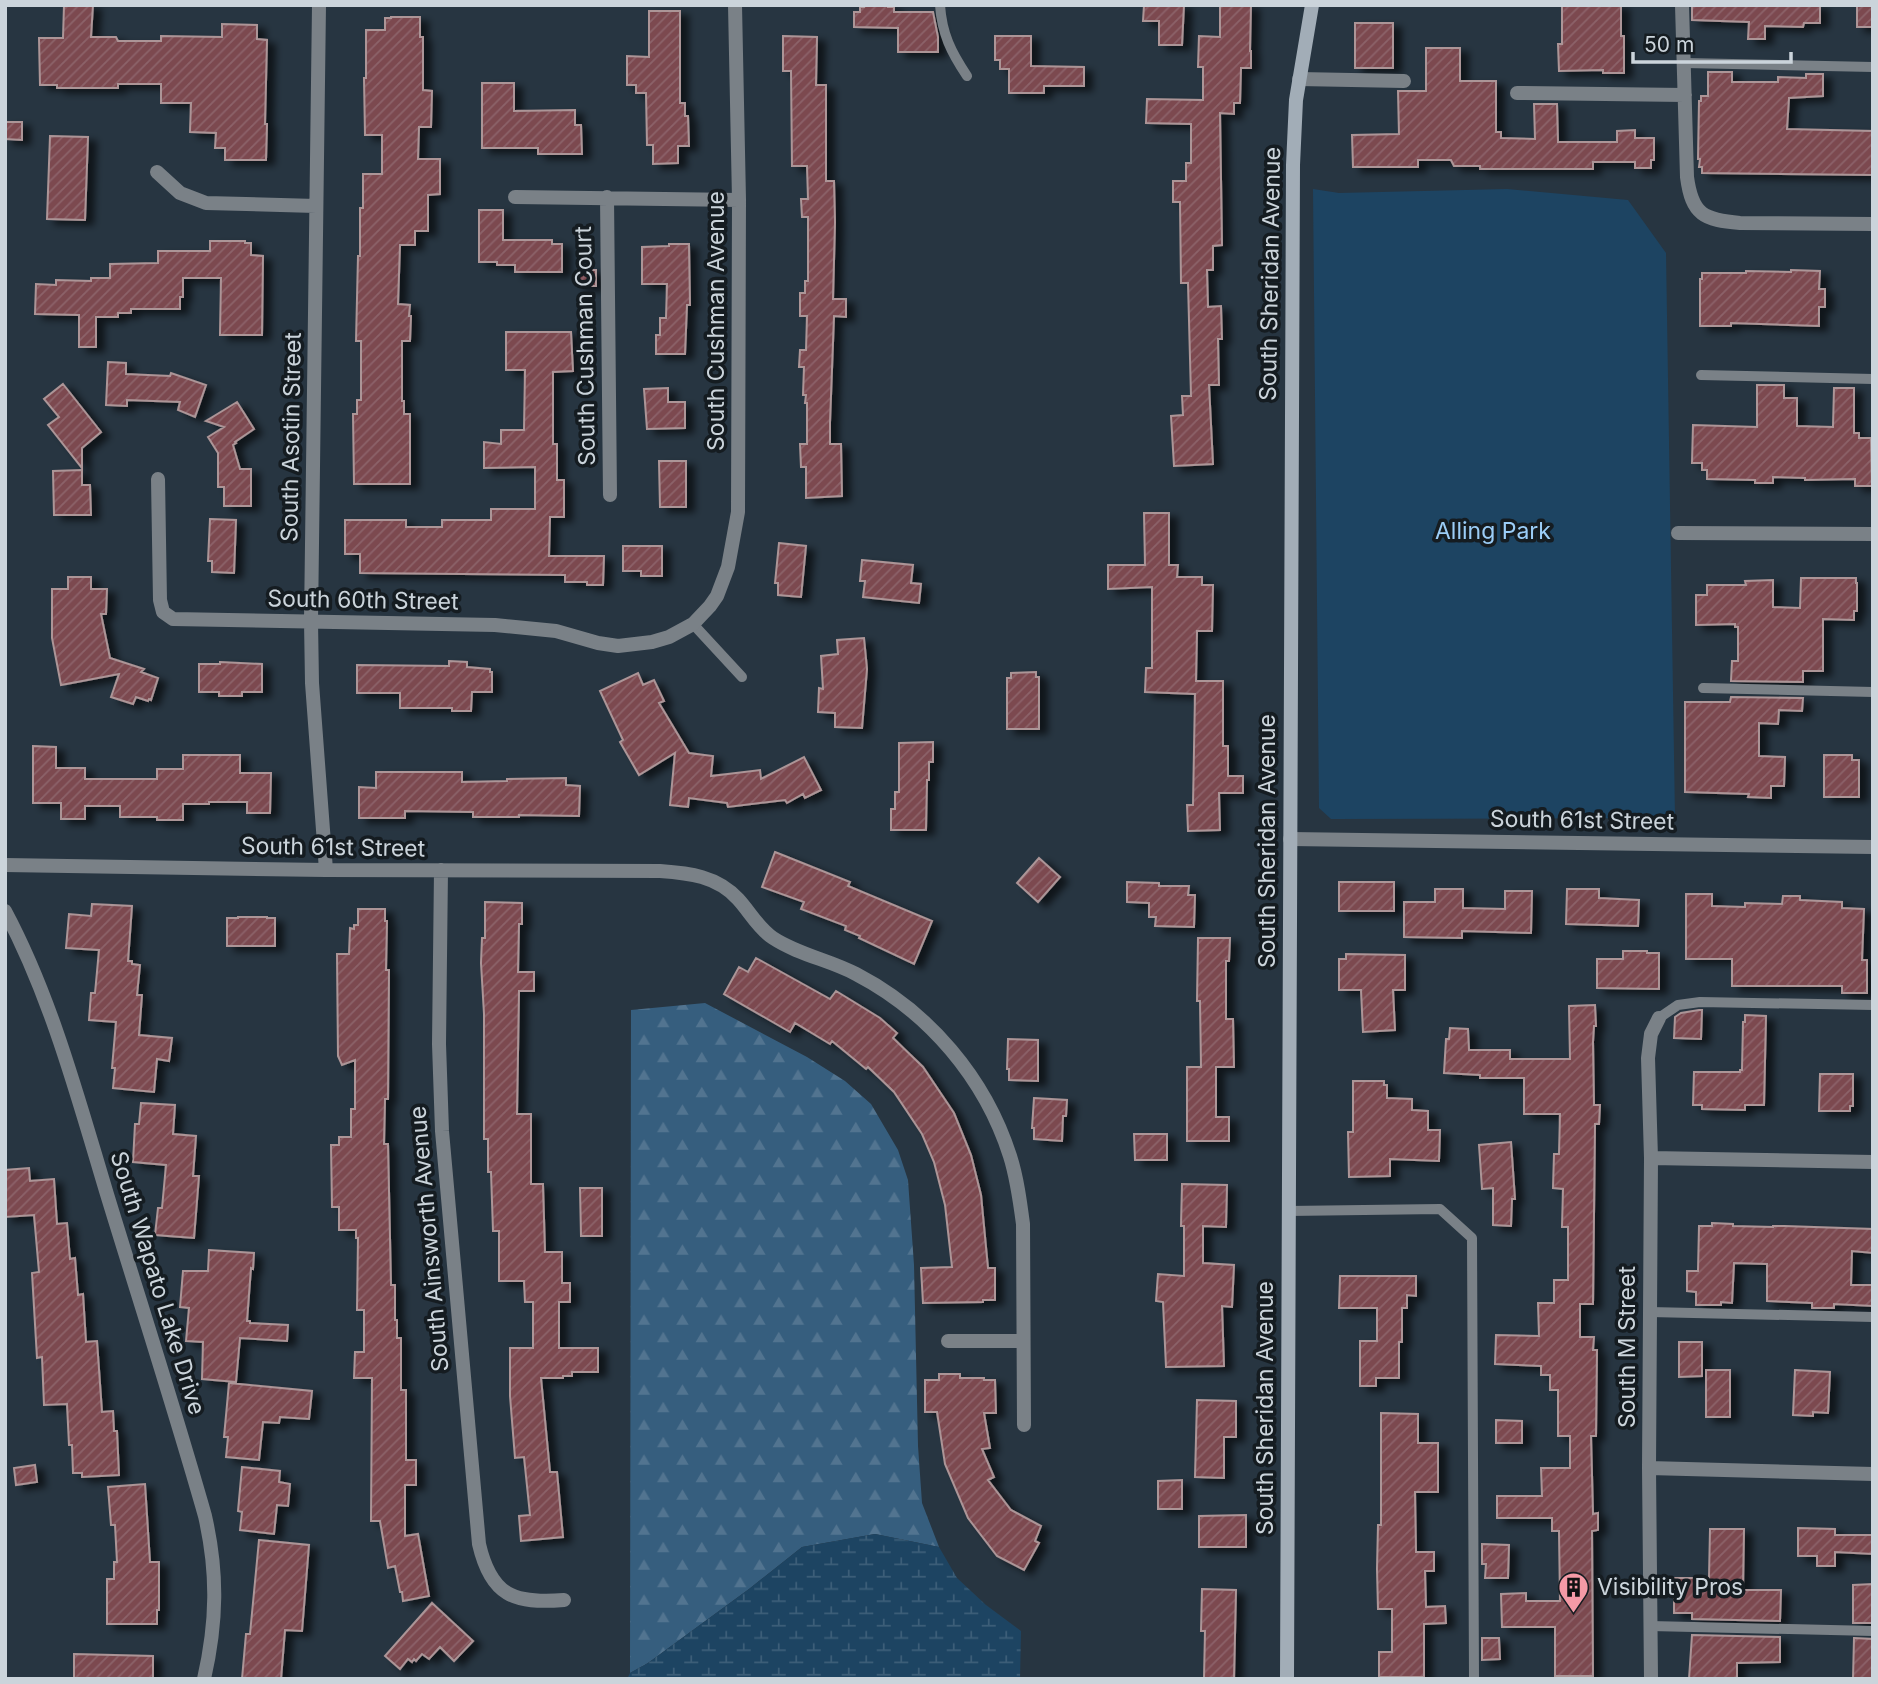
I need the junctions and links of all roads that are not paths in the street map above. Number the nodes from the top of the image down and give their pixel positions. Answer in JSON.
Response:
{"nodes":[{"id":1,"x":319,"y":5,"type":"edge"},
{"id":2,"x":736,"y":5,"type":"edge"},
{"id":3,"x":940,"y":5,"type":"edge"},
{"id":4,"x":1312,"y":5,"type":"edge"},
{"id":5,"x":1682,"y":5,"type":"edge"},
{"id":6,"x":1685,"y":63,"type":"junction"},
{"id":7,"x":1873,"y":67,"type":"edge"},
{"id":8,"x":967,"y":76,"type":"dead end"},
{"id":9,"x":1299,"y":79,"type":"junction"},
{"id":10,"x":1404,"y":81,"type":"dead end"},
{"id":11,"x":1517,"y":93,"type":"dead end"},
{"id":12,"x":1685,"y":95,"type":"junction"},
{"id":13,"x":157,"y":172,"type":"dead end"},
{"id":14,"x":515,"y":197,"type":"dead end"},
{"id":15,"x":607,"y":197,"type":"junction"},
{"id":16,"x":739,"y":200,"type":"junction"},
{"id":17,"x":316,"y":206,"type":"junction"},
{"id":18,"x":1873,"y":224,"type":"edge"},
{"id":19,"x":1700,"y":375,"type":"dead end"},
{"id":20,"x":1873,"y":379,"type":"edge"},
{"id":21,"x":158,"y":479,"type":"dead end"},
{"id":22,"x":610,"y":495,"type":"dead end"},
{"id":23,"x":1678,"y":533,"type":"dead end"},
{"id":24,"x":1873,"y":534,"type":"edge"},
{"id":25,"x":311,"y":621,"type":"junction"},
{"id":26,"x":692,"y":624,"type":"junction"},
{"id":27,"x":742,"y":677,"type":"dead end"},
{"id":28,"x":1703,"y":688,"type":"dead end"},
{"id":29,"x":1873,"y":692,"type":"edge"},
{"id":30,"x":1290,"y":839,"type":"junction"},
{"id":31,"x":1873,"y":847,"type":"edge"},
{"id":32,"x":5,"y":865,"type":"edge"},
{"id":33,"x":326,"y":870,"type":"junction"},
{"id":34,"x":441,"y":870,"type":"junction"},
{"id":35,"x":5,"y":911,"type":"edge"},
{"id":36,"x":1873,"y":1006,"type":"edge"},
{"id":37,"x":1659,"y":1018,"type":"joint"},
{"id":38,"x":1651,"y":1158,"type":"junction"},
{"id":39,"x":1873,"y":1162,"type":"edge"},
{"id":40,"x":1288,"y":1211,"type":"junction"},
{"id":41,"x":1650,"y":1312,"type":"junction"},
{"id":42,"x":1873,"y":1317,"type":"edge"},
{"id":43,"x":948,"y":1341,"type":"dead end"},
{"id":44,"x":1023,"y":1341,"type":"junction"},
{"id":45,"x":1024,"y":1425,"type":"dead end"},
{"id":46,"x":1649,"y":1468,"type":"junction"},
{"id":47,"x":1873,"y":1474,"type":"edge"},
{"id":48,"x":564,"y":1600,"type":"dead end"},
{"id":49,"x":1650,"y":1626,"type":"junction"},
{"id":50,"x":1873,"y":1631,"type":"edge"},
{"id":51,"x":204,"y":1679,"type":"edge"},
{"id":52,"x":1287,"y":1679,"type":"edge"},
{"id":53,"x":1474,"y":1679,"type":"edge"},
{"id":54,"x":1651,"y":1679,"type":"edge"}],
"edges":[{"from":1,"to":17,"type":"street","name":"South Asotin Street"},
{"from":2,"to":16,"type":"street","name":"South Cushman Avenue"},
{"from":3,"to":8,"type":"lane"},
{"from":4,"to":9,"type":"street","name":"South Sheridan Avenue"},
{"from":5,"to":6,"type":"street"},
{"from":6,"to":7,"type":"lane"},
{"from":6,"to":12,"type":"street"},
{"from":9,"to":10,"type":"street"},
{"from":9,"to":30,"type":"street","name":"South Sheridan Avenue"},
{"from":11,"to":12,"type":"street"},
{"from":12,"to":18,"type":"street"},
{"from":13,"to":17,"type":"street"},
{"from":14,"to":15,"type":"street"},
{"from":15,"to":16,"type":"street"},
{"from":15,"to":22,"type":"street","name":"South Cushman Court"},
{"from":16,"to":26,"type":"street","name":"South Cushman Avenue"},
{"from":17,"to":25,"type":"street","name":"South Asotin Street"},
{"from":19,"to":20,"type":"lane"},
{"from":21,"to":25,"type":"street","name":"South 60th Street"},
{"from":23,"to":24,"type":"street"},
{"from":25,"to":26,"type":"street","name":"South 60th Street"},
{"from":25,"to":33,"type":"street","name":"South Asotin Street"},
{"from":26,"to":27,"type":"lane"},
{"from":28,"to":29,"type":"lane"},
{"from":30,"to":31,"type":"street","name":"South 61st Street"},
{"from":30,"to":40,"type":"street","name":"South Sheridan Avenue"},
{"from":32,"to":33,"type":"street","name":"South 61st Street"},
{"from":33,"to":34,"type":"street","name":"South 61st Street"},
{"from":34,"to":44,"type":"street","name":"South 61st Street"},
{"from":34,"to":48,"type":"street","name":"South Ainsworth Avenue"},
{"from":35,"to":51,"type":"street","name":"South Wapato Lake Drive"},
{"from":36,"to":37,"type":"lane"},
{"from":37,"to":38,"type":"street","name":"South M Street"},
{"from":38,"to":39,"type":"street"},
{"from":38,"to":41,"type":"street","name":"South M Street"},
{"from":40,"to":52,"type":"street","name":"South Sheridan Avenue"},
{"from":40,"to":53,"type":"lane"},
{"from":41,"to":42,"type":"lane"},
{"from":41,"to":46,"type":"street","name":"South M Street"},
{"from":43,"to":44,"type":"street"},
{"from":44,"to":45,"type":"street"},
{"from":46,"to":47,"type":"street"},
{"from":46,"to":49,"type":"street","name":"South M Street"},
{"from":49,"to":50,"type":"lane"},
{"from":49,"to":54,"type":"street","name":"South M Street"}]}
